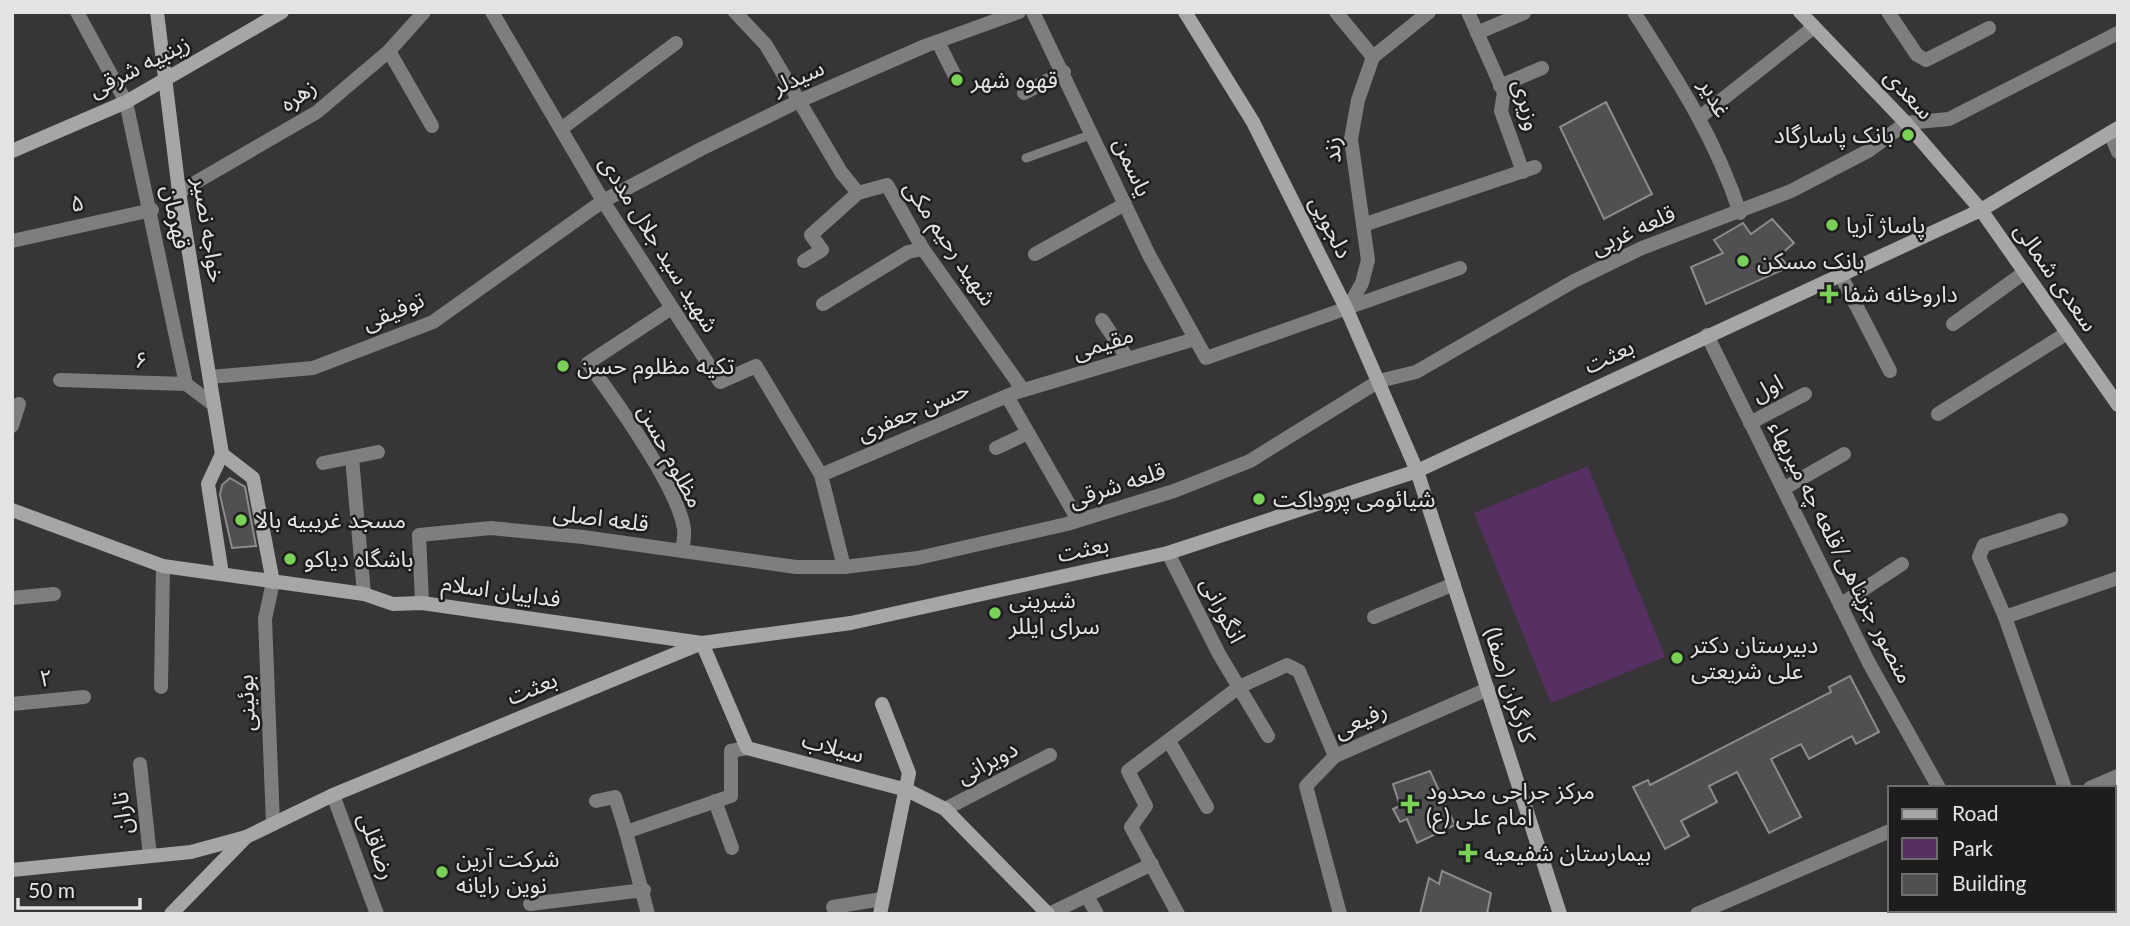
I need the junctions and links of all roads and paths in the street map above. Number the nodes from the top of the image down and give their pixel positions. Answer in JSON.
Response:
{"nodes":[{"id":1,"x":76,"y":12,"type":"edge"},
{"id":2,"x":157,"y":12,"type":"edge"},
{"id":3,"x":282,"y":12,"type":"edge"},
{"id":4,"x":425,"y":12,"type":"edge"},
{"id":5,"x":492,"y":12,"type":"edge"},
{"id":6,"x":735,"y":12,"type":"edge"},
{"id":7,"x":1019,"y":12,"type":"edge"},
{"id":8,"x":1033,"y":12,"type":"edge"},
{"id":9,"x":1185,"y":12,"type":"edge"},
{"id":10,"x":1336,"y":12,"type":"edge"},
{"id":11,"x":1429,"y":12,"type":"edge"},
{"id":12,"x":1468,"y":12,"type":"edge"},
{"id":13,"x":1634,"y":12,"type":"edge"},
{"id":14,"x":1800,"y":12,"type":"edge"},
{"id":15,"x":1888,"y":12,"type":"edge"},
{"id":16,"x":1524,"y":13,"type":"edge"},
{"id":17,"x":1814,"y":27,"type":"junction"},
{"id":18,"x":1989,"y":28,"type":"dead end"},
{"id":19,"x":1477,"y":33,"type":"junction"},
{"id":20,"x":2118,"y":33,"type":"edge"},
{"id":21,"x":938,"y":42,"type":"junction"},
{"id":22,"x":676,"y":43,"type":"dead end"},
{"id":23,"x":388,"y":51,"type":"junction"},
{"id":24,"x":1373,"y":58,"type":"junction"},
{"id":25,"x":1542,"y":68,"type":"dead end"},
{"id":26,"x":1064,"y":72,"type":"junction"},
{"id":27,"x":957,"y":80,"type":"dead end"},
{"id":28,"x":167,"y":81,"type":"junction"},
{"id":29,"x":1500,"y":86,"type":"junction"},
{"id":30,"x":1024,"y":93,"type":"dead end"},
{"id":31,"x":799,"y":101,"type":"junction"},
{"id":32,"x":126,"y":102,"type":"junction"},
{"id":33,"x":1700,"y":117,"type":"junction"},
{"id":34,"x":1906,"y":122,"type":"junction"},
{"id":35,"x":432,"y":126,"type":"dead end"},
{"id":36,"x":561,"y":129,"type":"junction"},
{"id":37,"x":2114,"y":130,"type":"edge"},
{"id":38,"x":1093,"y":134,"type":"junction"},
{"id":39,"x":12,"y":151,"type":"edge"},
{"id":40,"x":2118,"y":152,"type":"edge"},
{"id":41,"x":1026,"y":158,"type":"dead end"},
{"id":42,"x":179,"y":192,"type":"junction"},
{"id":43,"x":858,"y":193,"type":"junction"},
{"id":44,"x":603,"y":201,"type":"junction"},
{"id":45,"x":1125,"y":204,"type":"junction"},
{"id":46,"x":152,"y":210,"type":"junction"},
{"id":47,"x":1981,"y":210,"type":"junction"},
{"id":48,"x":1740,"y":213,"type":"junction"},
{"id":49,"x":1363,"y":225,"type":"junction"},
{"id":50,"x":12,"y":241,"type":"edge"},
{"id":51,"x":923,"y":249,"type":"junction"},
{"id":52,"x":1035,"y":254,"type":"dead end"},
{"id":53,"x":804,"y":261,"type":"dead end"},
{"id":54,"x":1460,"y":268,"type":"dead end"},
{"id":55,"x":2025,"y":272,"type":"junction"},
{"id":56,"x":1840,"y":274,"type":"junction"},
{"id":57,"x":823,"y":304,"type":"dead end"},
{"id":58,"x":670,"y":309,"type":"junction"},
{"id":59,"x":1348,"y":310,"type":"junction"},
{"id":60,"x":1102,"y":320,"type":"dead end"},
{"id":61,"x":1953,"y":324,"type":"dead end"},
{"id":62,"x":2067,"y":333,"type":"junction"},
{"id":63,"x":1707,"y":335,"type":"junction"},
{"id":64,"x":1195,"y":339,"type":"junction"},
{"id":65,"x":1128,"y":359,"type":"junction"},
{"id":66,"x":1890,"y":371,"type":"dead end"},
{"id":67,"x":210,"y":377,"type":"junction"},
{"id":68,"x":60,"y":380,"type":"dead end"},
{"id":69,"x":1379,"y":382,"type":"junction"},
{"id":70,"x":186,"y":384,"type":"junction"},
{"id":71,"x":1023,"y":390,"type":"junction"},
{"id":72,"x":1805,"y":394,"type":"dead end"},
{"id":73,"x":1007,"y":396,"type":"junction"},
{"id":74,"x":19,"y":404,"type":"dead end"},
{"id":75,"x":214,"y":405,"type":"junction"},
{"id":76,"x":2118,"y":405,"type":"edge"},
{"id":77,"x":1938,"y":414,"type":"dead end"},
{"id":78,"x":1751,"y":423,"type":"junction"},
{"id":79,"x":12,"y":426,"type":"edge"},
{"id":80,"x":1028,"y":433,"type":"junction"},
{"id":81,"x":996,"y":448,"type":"dead end"},
{"id":82,"x":378,"y":452,"type":"dead end"},
{"id":83,"x":222,"y":454,"type":"junction"},
{"id":84,"x":1844,"y":454,"type":"dead end"},
{"id":85,"x":352,"y":457,"type":"junction"},
{"id":86,"x":323,"y":463,"type":"dead end"},
{"id":87,"x":1417,"y":471,"type":"junction"},
{"id":88,"x":821,"y":475,"type":"junction"},
{"id":89,"x":1783,"y":489,"type":"junction"},
{"id":90,"x":12,"y":510,"type":"edge"},
{"id":91,"x":1078,"y":520,"type":"junction"},
{"id":92,"x":2061,"y":520,"type":"dead end"},
{"id":93,"x":682,"y":551,"type":"junction"},
{"id":94,"x":1168,"y":553,"type":"junction"},
{"id":95,"x":1902,"y":564,"type":"dead end"},
{"id":96,"x":163,"y":566,"type":"junction"},
{"id":97,"x":845,"y":567,"type":"junction"},
{"id":98,"x":222,"y":574,"type":"junction"},
{"id":99,"x":2118,"y":578,"type":"edge"},
{"id":100,"x":273,"y":582,"type":"junction"},
{"id":101,"x":1454,"y":584,"type":"junction"},
{"id":102,"x":54,"y":594,"type":"dead end"},
{"id":103,"x":364,"y":594,"type":"junction"},
{"id":104,"x":12,"y":598,"type":"edge"},
{"id":105,"x":422,"y":603,"type":"junction"},
{"id":106,"x":1840,"y":605,"type":"junction"},
{"id":107,"x":1374,"y":617,"type":"dead end"},
{"id":108,"x":2005,"y":617,"type":"junction"},
{"id":109,"x":702,"y":643,"type":"junction"},
{"id":110,"x":160,"y":687,"type":"dead end"},
{"id":111,"x":1239,"y":687,"type":"junction"},
{"id":112,"x":1488,"y":689,"type":"junction"},
{"id":113,"x":84,"y":696,"type":"dead end"},
{"id":114,"x":12,"y":704,"type":"edge"},
{"id":115,"x":882,"y":704,"type":"dead end"},
{"id":116,"x":1268,"y":736,"type":"dead end"},
{"id":117,"x":1168,"y":741,"type":"junction"},
{"id":118,"x":747,"y":748,"type":"junction"},
{"id":119,"x":1050,"y":755,"type":"dead end"},
{"id":120,"x":1335,"y":756,"type":"junction"},
{"id":121,"x":140,"y":764,"type":"dead end"},
{"id":122,"x":2118,"y":776,"type":"edge"},
{"id":123,"x":1938,"y":786,"type":"edge"},
{"id":124,"x":2064,"y":786,"type":"edge"},
{"id":125,"x":2095,"y":786,"type":"edge"},
{"id":126,"x":907,"y":790,"type":"junction"},
{"id":127,"x":333,"y":795,"type":"junction"},
{"id":128,"x":596,"y":801,"type":"dead end"},
{"id":129,"x":715,"y":801,"type":"junction"},
{"id":130,"x":1207,"y":807,"type":"dead end"},
{"id":131,"x":945,"y":809,"type":"junction"},
{"id":132,"x":273,"y":824,"type":"junction"},
{"id":133,"x":626,"y":832,"type":"junction"},
{"id":134,"x":1888,"y":832,"type":"edge"},
{"id":135,"x":246,"y":837,"type":"junction"},
{"id":136,"x":732,"y":848,"type":"dead end"},
{"id":137,"x":150,"y":856,"type":"junction"},
{"id":138,"x":1152,"y":864,"type":"junction"},
{"id":139,"x":12,"y":870,"type":"edge"},
{"id":140,"x":644,"y":890,"type":"junction"},
{"id":141,"x":1087,"y":895,"type":"junction"},
{"id":142,"x":530,"y":904,"type":"dead end"},
{"id":143,"x":881,"y":906,"type":"edge"},
{"id":144,"x":833,"y":907,"type":"dead end"},
{"id":145,"x":171,"y":914,"type":"edge"},
{"id":146,"x":377,"y":914,"type":"edge"},
{"id":147,"x":648,"y":914,"type":"edge"},
{"id":148,"x":1049,"y":914,"type":"edge"},
{"id":149,"x":1097,"y":914,"type":"edge"},
{"id":150,"x":1178,"y":914,"type":"edge"},
{"id":151,"x":1340,"y":914,"type":"edge"},
{"id":152,"x":1560,"y":914,"type":"edge"},
{"id":153,"x":1697,"y":914,"type":"edge"}],
"edges":[{"from":1,"to":32,"type":"street","name":"قهرمان"},
{"from":2,"to":28,"type":"main road","name":"خواجه نصیر"},
{"from":3,"to":28,"type":"main road","name":"زینبیه شرقی"},
{"from":4,"to":23,"type":"street","name":"زهره"},
{"from":5,"to":36,"type":"street","name":"شهید سید جلال مددی"},
{"from":6,"to":31,"type":"street"},
{"from":7,"to":21,"type":"street","name":"سیدلر"},
{"from":8,"to":26,"type":"street","name":"یاسمن"},
{"from":9,"to":59,"type":"main road","name":"دلجویی"},
{"from":10,"to":24,"type":"street"},
{"from":11,"to":24,"type":"street"},
{"from":12,"to":19,"type":"street","name":"وزیری"},
{"from":13,"to":33,"type":"street","name":"غدیر"},
{"from":14,"to":17,"type":"main road","name":"سعدی"},
{"from":15,"to":18,"type":"street"},
{"from":16,"to":19,"type":"street"},
{"from":17,"to":33,"type":"street"},
{"from":17,"to":34,"type":"main road","name":"سعدی"},
{"from":19,"to":29,"type":"street","name":"وزیری"},
{"from":20,"to":34,"type":"street"},
{"from":21,"to":27,"type":"street"},
{"from":21,"to":31,"type":"street","name":"سیدلر"},
{"from":22,"to":36,"type":"street"},
{"from":23,"to":35,"type":"street"},
{"from":23,"to":42,"type":"street","name":"زهره"},
{"from":24,"to":49,"type":"street","name":"زند"},
{"from":25,"to":29,"type":"street"},
{"from":26,"to":30,"type":"street"},
{"from":26,"to":38,"type":"street","name":"یاسمن"},
{"from":28,"to":32,"type":"main road","name":"زینبیه شرقی"},
{"from":28,"to":42,"type":"main road","name":"خواجه نصیر"},
{"from":29,"to":49,"type":"street","name":"وزیری"},
{"from":31,"to":43,"type":"street"},
{"from":31,"to":44,"type":"street","name":"سیدلر"},
{"from":32,"to":39,"type":"main road","name":"زینبیه شرقی"},
{"from":32,"to":46,"type":"street","name":"قهرمان"},
{"from":33,"to":48,"type":"street","name":"غدیر"},
{"from":34,"to":47,"type":"main road","name":"سعدی"},
{"from":34,"to":48,"type":"street","name":"قلعه غربی"},
{"from":36,"to":44,"type":"street","name":"شهید سید جلال مددی"},
{"from":37,"to":40,"type":"street"},
{"from":37,"to":47,"type":"main road","name":"بعثت"},
{"from":38,"to":41,"type":"lane"},
{"from":38,"to":45,"type":"street","name":"یاسمن"},
{"from":42,"to":67,"type":"main road","name":"خواجه نصیر"},
{"from":43,"to":51,"type":"street","name":"شهید رحیم مکی"},
{"from":43,"to":53,"type":"street"},
{"from":44,"to":58,"type":"street","name":"شهید سید جلال مددی"},
{"from":44,"to":67,"type":"street","name":"توفیقی"},
{"from":45,"to":52,"type":"street"},
{"from":45,"to":64,"type":"street","name":"یاسمن"},
{"from":46,"to":50,"type":"street","name":"۵"},
{"from":46,"to":70,"type":"street","name":"قهرمان"},
{"from":47,"to":55,"type":"main road","name":"سعدی شمالی"},
{"from":47,"to":56,"type":"main road","name":"بعثت"},
{"from":48,"to":69,"type":"street","name":"قلعه غربی"},
{"from":49,"to":59,"type":"street","name":"زند"},
{"from":51,"to":57,"type":"street"},
{"from":51,"to":71,"type":"street","name":"شهید رحیم مکی"},
{"from":54,"to":59,"type":"street"},
{"from":55,"to":61,"type":"street"},
{"from":55,"to":62,"type":"main road","name":"سعدی شمالی"},
{"from":56,"to":63,"type":"main road","name":"بعثت"},
{"from":56,"to":66,"type":"street"},
{"from":58,"to":88,"type":"street","name":"شهید سید جلال مددی"},
{"from":58,"to":93,"type":"street","name":"مظلوم حسن"},
{"from":59,"to":64,"type":"street"},
{"from":59,"to":69,"type":"main road","name":"دلجویی"},
{"from":60,"to":65,"type":"street"},
{"from":62,"to":76,"type":"main road","name":"سعدی شمالی"},
{"from":62,"to":77,"type":"street"},
{"from":63,"to":78,"type":"street","name":"منصور جزپناهی/قلعه چه میربهاء"},
{"from":63,"to":87,"type":"main road","name":"بعثت"},
{"from":64,"to":65,"type":"street","name":"مقیمی"},
{"from":65,"to":71,"type":"street","name":"مقیمی"},
{"from":67,"to":75,"type":"main road","name":"خواجه نصیر"},
{"from":68,"to":70,"type":"street","name":"۶"},
{"from":69,"to":87,"type":"main road","name":"دلجویی"},
{"from":69,"to":91,"type":"street","name":"قلعه شرقی"},
{"from":70,"to":75,"type":"street"},
{"from":71,"to":73,"type":"street","name":"حسن جعفری"},
{"from":72,"to":78,"type":"street","name":"اول"},
{"from":73,"to":80,"type":"street"},
{"from":73,"to":88,"type":"street","name":"حسن جعفری"},
{"from":74,"to":79,"type":"street"},
{"from":75,"to":83,"type":"main road","name":"خواجه نصیر"},
{"from":78,"to":89,"type":"street","name":"منصور جزپناهی/قلعه چه میربهاء"},
{"from":80,"to":81,"type":"street"},
{"from":80,"to":91,"type":"street"},
{"from":82,"to":85,"type":"street"},
{"from":83,"to":98,"type":"main road"},
{"from":83,"to":100,"type":"main road"},
{"from":84,"to":89,"type":"street"},
{"from":85,"to":86,"type":"street"},
{"from":85,"to":103,"type":"street"},
{"from":87,"to":94,"type":"main road","name":"بعثت"},
{"from":87,"to":101,"type":"main road","name":"کارگران (صفا)"},
{"from":88,"to":97,"type":"street","name":"شهید سید جلال مددی"},
{"from":89,"to":106,"type":"street","name":"منصور جزپناهی/قلعه چه میربهاء"},
{"from":90,"to":96,"type":"main road","name":"فداییان اسلام"},
{"from":91,"to":97,"type":"street","name":"قلعه شرقی"},
{"from":92,"to":108,"type":"street"},
{"from":93,"to":97,"type":"street","name":"قلعه اصلی"},
{"from":93,"to":105,"type":"street","name":"قلعه اصلی"},
{"from":94,"to":109,"type":"main road","name":"بعثت"},
{"from":94,"to":111,"type":"street","name":"انگورانی"},
{"from":95,"to":106,"type":"street"},
{"from":96,"to":98,"type":"main road","name":"فداییان اسلام"},
{"from":96,"to":110,"type":"street"},
{"from":98,"to":100,"type":"main road","name":"فداییان اسلام"},
{"from":99,"to":108,"type":"street"},
{"from":100,"to":103,"type":"main road","name":"فداییان اسلام"},
{"from":100,"to":132,"type":"street","name":"بوئینی"},
{"from":101,"to":107,"type":"street"},
{"from":101,"to":112,"type":"main road","name":"کارگران (صفا)"},
{"from":102,"to":104,"type":"street"},
{"from":103,"to":105,"type":"main road","name":"فداییان اسلام"},
{"from":105,"to":109,"type":"main road","name":"فداییان اسلام"},
{"from":106,"to":123,"type":"street","name":"منصور جزپناهی/قلعه چه میربهاء"},
{"from":108,"to":124,"type":"street"},
{"from":109,"to":118,"type":"main road"},
{"from":109,"to":127,"type":"main road","name":"بعثت"},
{"from":111,"to":116,"type":"street","name":"انگورانی"},
{"from":111,"to":117,"type":"street"},
{"from":111,"to":120,"type":"street"},
{"from":112,"to":120,"type":"street","name":"رفیعی"},
{"from":112,"to":152,"type":"main road","name":"کارگران (صفا)"},
{"from":113,"to":114,"type":"street","name":"۲"},
{"from":115,"to":126,"type":"main road"},
{"from":117,"to":130,"type":"street"},
{"from":117,"to":138,"type":"street"},
{"from":118,"to":126,"type":"main road","name":"سیلاب"},
{"from":118,"to":129,"type":"street"},
{"from":119,"to":131,"type":"street","name":"دویرانی"},
{"from":120,"to":151,"type":"street","name":"رفیعی"},
{"from":121,"to":137,"type":"street","name":"تاران"},
{"from":122,"to":125,"type":"street"},
{"from":126,"to":131,"type":"main road","name":"سیلاب"},
{"from":126,"to":143,"type":"main road"},
{"from":127,"to":132,"type":"main road","name":"بعثت"},
{"from":127,"to":146,"type":"street","name":"رضاقلی"},
{"from":128,"to":133,"type":"street"},
{"from":129,"to":133,"type":"street"},
{"from":129,"to":136,"type":"street"},
{"from":131,"to":148,"type":"main road","name":"سیلاب"},
{"from":132,"to":135,"type":"main road","name":"بعثت"},
{"from":133,"to":140,"type":"street"},
{"from":134,"to":153,"type":"street"},
{"from":135,"to":137,"type":"main road","name":"بعثت"},
{"from":135,"to":145,"type":"main road"},
{"from":137,"to":139,"type":"main road","name":"بعثت"},
{"from":138,"to":141,"type":"street"},
{"from":138,"to":150,"type":"street"},
{"from":140,"to":142,"type":"street"},
{"from":140,"to":147,"type":"street"},
{"from":141,"to":148,"type":"street"},
{"from":141,"to":149,"type":"street"},
{"from":143,"to":144,"type":"street"}]}
